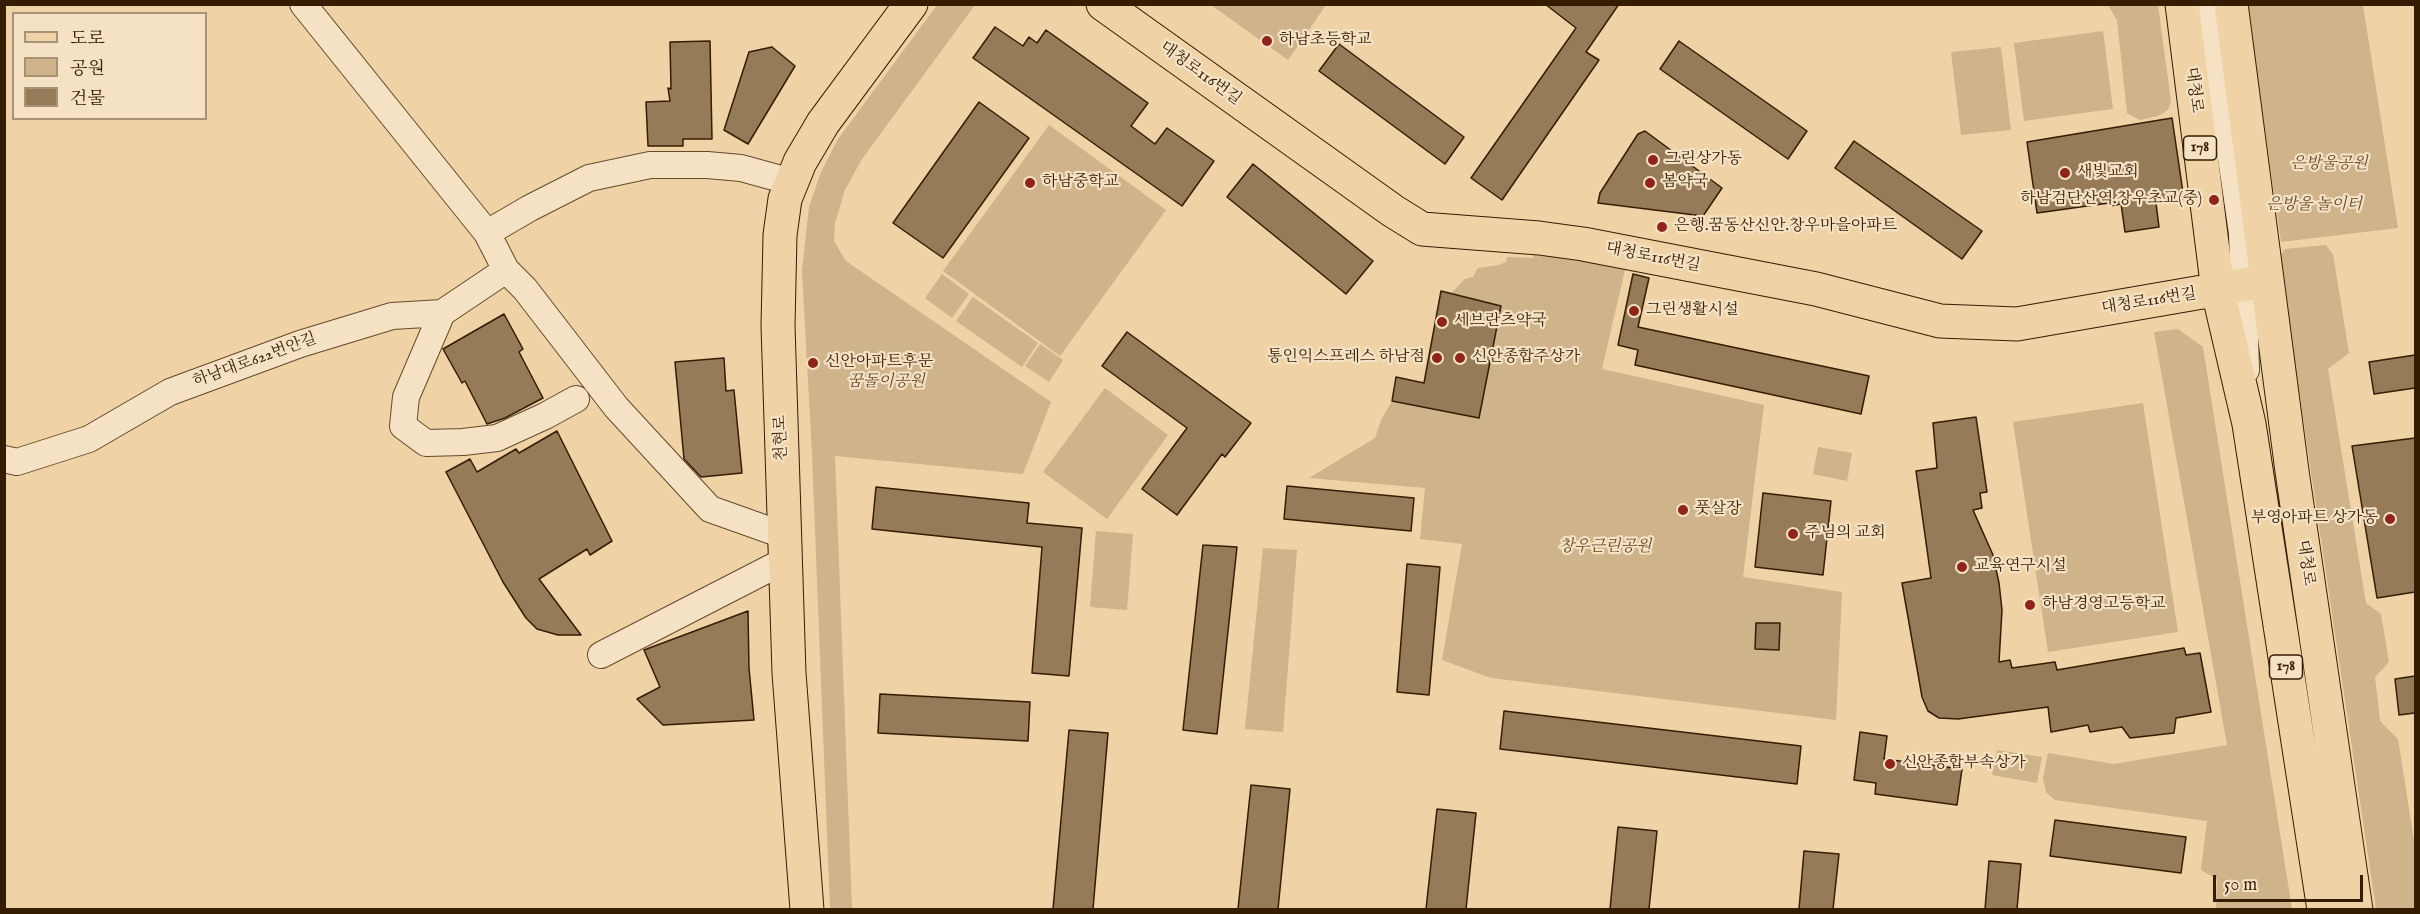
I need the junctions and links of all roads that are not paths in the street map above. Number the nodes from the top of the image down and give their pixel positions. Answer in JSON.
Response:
{"nodes":[{"id":1,"x":303,"y":4,"type":"edge"},
{"id":2,"x":911,"y":4,"type":"edge"},
{"id":3,"x":1103,"y":4,"type":"edge"},
{"id":4,"x":2182,"y":4,"type":"edge"},
{"id":5,"x":2204,"y":4,"type":"edge"},
{"id":6,"x":2214,"y":4,"type":"edge"},
{"id":7,"x":2232,"y":4,"type":"edge"},
{"id":8,"x":2255,"y":181,"type":"junction"},
{"id":9,"x":792,"y":182,"type":"junction"},
{"id":10,"x":487,"y":233,"type":"junction"},
{"id":11,"x":506,"y":270,"type":"junction"},
{"id":12,"x":2243,"y":286,"type":"junction"},
{"id":13,"x":442,"y":313,"type":"junction"},
{"id":14,"x":576,"y":399,"type":"dead end"},
{"id":15,"x":4,"y":459,"type":"edge"},
{"id":16,"x":786,"y":548,"type":"junction"},
{"id":17,"x":601,"y":655,"type":"dead end"},
{"id":18,"x":807,"y":909,"type":"edge"},
{"id":19,"x":2324,"y":909,"type":"edge"},
{"id":20,"x":2356,"y":909,"type":"edge"}],
"edges":[{"from":1,"to":10,"type":"street"},
{"from":2,"to":9,"type":"main road","name":"천현로"},
{"from":3,"to":12,"type":"main road","name":"대청로116번길"},
{"from":4,"to":12,"type":"main road","name":"대청로","number":"178"},
{"from":5,"to":12,"type":"street","name":"대청로"},
{"from":6,"to":8,"type":"street","name":"대청로"},
{"from":7,"to":8,"type":"main road","name":"대청로","number":"178"},
{"from":8,"to":12,"type":"main road","name":"대청로","number":"178"},
{"from":9,"to":10,"type":"street"},
{"from":9,"to":16,"type":"main road","name":"천현로"},
{"from":10,"to":11,"type":"street"},
{"from":11,"to":13,"type":"street"},
{"from":11,"to":16,"type":"street"},
{"from":12,"to":19,"type":"main road","name":"대청로","number":"178"},
{"from":12,"to":20,"type":"main road","name":"대청로","number":"178"},
{"from":13,"to":14,"type":"street"},
{"from":13,"to":15,"type":"street","name":"하남대로622번안길"},
{"from":16,"to":17,"type":"street"},
{"from":16,"to":18,"type":"main road","name":"천현로"}]}
